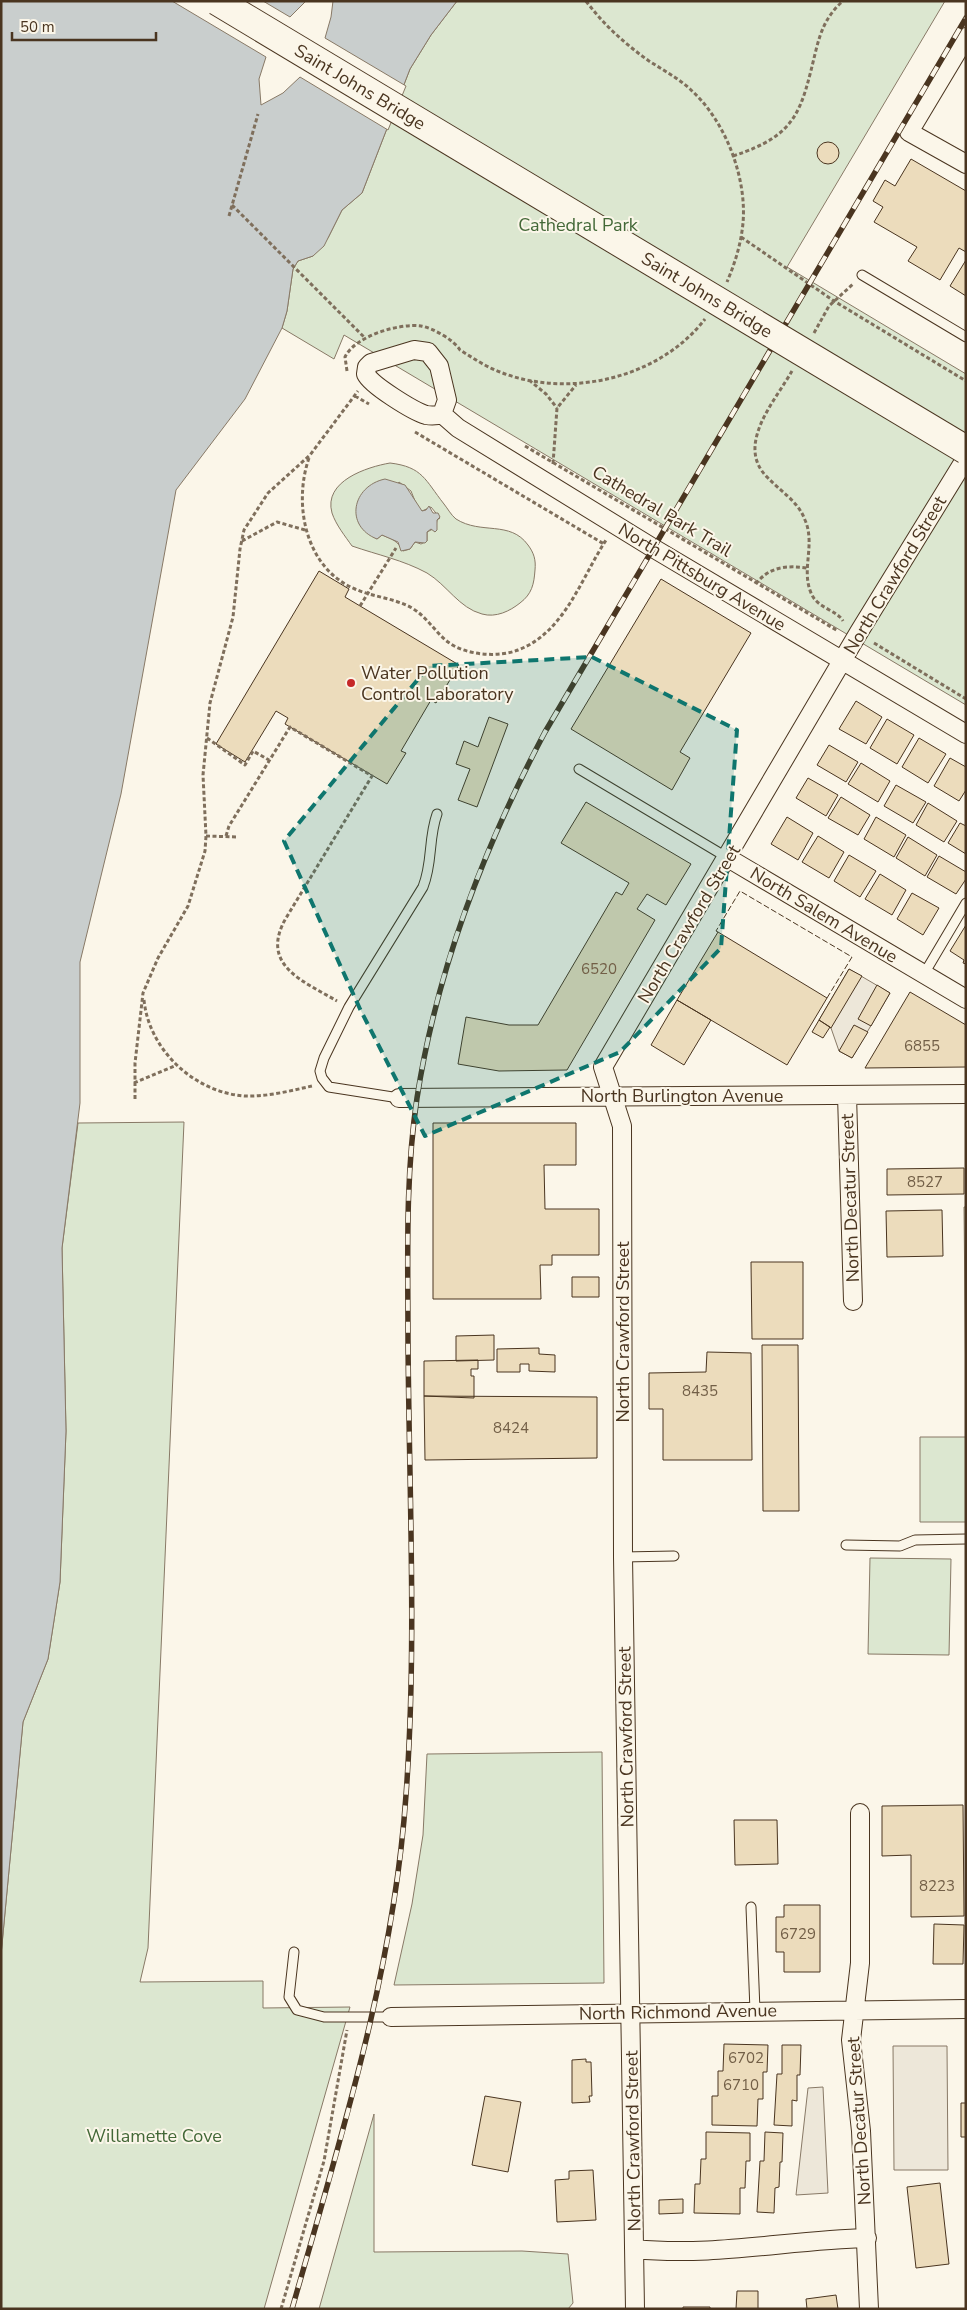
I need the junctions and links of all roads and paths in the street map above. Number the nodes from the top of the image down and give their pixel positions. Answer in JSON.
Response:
{"nodes":[{"id":1,"x":217,"y":1,"type":"edge"},
{"id":2,"x":586,"y":1,"type":"edge"},
{"id":3,"x":843,"y":1,"type":"edge"},
{"id":4,"x":966,"y":37,"type":"edge"},
{"id":5,"x":258,"y":114,"type":"dead end"},
{"id":6,"x":733,"y":156,"type":"junction"},
{"id":7,"x":966,"y":164,"type":"edge"},
{"id":8,"x":232,"y":205,"type":"junction"},
{"id":9,"x":229,"y":216,"type":"dead end"},
{"id":10,"x":742,"y":237,"type":"junction"},
{"id":11,"x":862,"y":275,"type":"joint"},
{"id":12,"x":725,"y":287,"type":"dead end"},
{"id":13,"x":834,"y":302,"type":"junction"},
{"id":14,"x":710,"y":313,"type":"dead end"},
{"id":15,"x":966,"y":337,"type":"edge"},
{"id":16,"x":365,"y":338,"type":"dead end"},
{"id":17,"x":811,"y":338,"type":"dead end"},
{"id":18,"x":460,"y":350,"type":"dead end"},
{"id":19,"x":793,"y":370,"type":"dead end"},
{"id":20,"x":529,"y":380,"type":"junction"},
{"id":21,"x":966,"y":381,"type":"edge"},
{"id":22,"x":576,"y":385,"type":"junction"},
{"id":23,"x":359,"y":391,"type":"dead end"},
{"id":24,"x":355,"y":396,"type":"junction"},
{"id":25,"x":372,"y":406,"type":"dead end"},
{"id":26,"x":557,"y":408,"type":"junction"},
{"id":27,"x":442,"y":414,"type":"junction"},
{"id":28,"x":406,"y":427,"type":"dead end"},
{"id":29,"x":520,"y":442,"type":"dead end"},
{"id":30,"x":966,"y":450,"type":"edge"},
{"id":31,"x":310,"y":455,"type":"junction"},
{"id":32,"x":966,"y":458,"type":"edge"},
{"id":33,"x":554,"y":463,"type":"junction"},
{"id":34,"x":544,"y":481,"type":"junction"},
{"id":35,"x":616,"y":525,"type":"junction"},
{"id":36,"x":305,"y":530,"type":"junction"},
{"id":37,"x":242,"y":541,"type":"junction"},
{"id":38,"x":604,"y":544,"type":"junction"},
{"id":39,"x":396,"y":548,"type":"dead end"},
{"id":40,"x":807,"y":568,"type":"junction"},
{"id":41,"x":756,"y":583,"type":"junction"},
{"id":42,"x":369,"y":593,"type":"junction"},
{"id":43,"x":746,"y":603,"type":"junction"},
{"id":44,"x":360,"y":606,"type":"dead end"},
{"id":45,"x":874,"y":643,"type":"dead end"},
{"id":46,"x":844,"y":661,"type":"junction"},
{"id":47,"x":966,"y":699,"type":"edge"},
{"id":48,"x":966,"y":734,"type":"edge"},
{"id":49,"x":207,"y":738,"type":"junction"},
{"id":50,"x":269,"y":760,"type":"junction"},
{"id":51,"x":579,"y":769,"type":"dead end"},
{"id":52,"x":437,"y":814,"type":"dead end"},
{"id":53,"x":206,"y":836,"type":"junction"},
{"id":54,"x":226,"y":836,"type":"junction"},
{"id":55,"x":238,"y":837,"type":"dead end"},
{"id":56,"x":728,"y":858,"type":"junction"},
{"id":57,"x":966,"y":903,"type":"edge"},
{"id":58,"x":924,"y":974,"type":"junction"},
{"id":59,"x":143,"y":993,"type":"junction"},
{"id":60,"x":966,"y":999,"type":"edge"},
{"id":61,"x":349,"y":1007,"type":"junction"},
{"id":62,"x":177,"y":1065,"type":"junction"},
{"id":63,"x":134,"y":1083,"type":"junction"},
{"id":64,"x":325,"y":1083,"type":"junction"},
{"id":65,"x":966,"y":1094,"type":"edge"},
{"id":66,"x":847,"y":1095,"type":"junction"},
{"id":67,"x":612,"y":1096,"type":"junction"},
{"id":68,"x":399,"y":1098,"type":"joint"},
{"id":69,"x":135,"y":1099,"type":"dead end"},
{"id":70,"x":853,"y":1301,"type":"dead end"},
{"id":71,"x":966,"y":1540,"type":"edge"},
{"id":72,"x":846,"y":1545,"type":"dead end"},
{"id":73,"x":674,"y":1556,"type":"dead end"},
{"id":74,"x":623,"y":1557,"type":"junction"},
{"id":75,"x":860,"y":1813,"type":"dead end"},
{"id":76,"x":751,"y":1907,"type":"dead end"},
{"id":77,"x":294,"y":1952,"type":"dead end"},
{"id":78,"x":966,"y":2009,"type":"edge"},
{"id":79,"x":855,"y":2010,"type":"junction"},
{"id":80,"x":755,"y":2011,"type":"junction"},
{"id":81,"x":629,"y":2013,"type":"junction"},
{"id":82,"x":349,"y":2017,"type":"junction"},
{"id":83,"x":391,"y":2017,"type":"joint"},
{"id":84,"x":867,"y":2238,"type":"junction"},
{"id":85,"x":635,"y":2249,"type":"junction"},
{"id":86,"x":281,"y":2309,"type":"edge"},
{"id":87,"x":635,"y":2309,"type":"edge"},
{"id":88,"x":869,"y":2309,"type":"edge"}],
"edges":[{"from":1,"to":30,"type":"main road","name":"Saint Johns Bridge","bridge":true},
{"from":2,"to":6,"type":"path"},
{"from":3,"to":6,"type":"path"},
{"from":4,"to":7,"type":"street"},
{"from":5,"to":8,"type":"path"},
{"from":6,"to":10,"type":"path"},
{"from":8,"to":9,"type":"path"},
{"from":8,"to":16,"type":"path"},
{"from":10,"to":12,"type":"path"},
{"from":10,"to":13,"type":"path"},
{"from":11,"to":13,"type":"path"},
{"from":11,"to":15,"type":"lane"},
{"from":13,"to":17,"type":"path"},
{"from":13,"to":21,"type":"path"},
{"from":14,"to":22,"type":"path"},
{"from":18,"to":20,"type":"path"},
{"from":19,"to":40,"type":"path","name":"Cathedral Park Trail"},
{"from":20,"to":22,"type":"path"},
{"from":20,"to":26,"type":"path"},
{"from":22,"to":26,"type":"path"},
{"from":23,"to":24,"type":"path"},
{"from":24,"to":25,"type":"path"},
{"from":24,"to":31,"type":"path"},
{"from":26,"to":33,"type":"path"},
{"from":27,"to":27,"type":"street"},
{"from":27,"to":34,"type":"street","name":"North Pittsburg Avenue"},
{"from":28,"to":38,"type":"path"},
{"from":29,"to":33,"type":"path","name":"Cathedral Park Trail"},
{"from":31,"to":36,"type":"path"},
{"from":31,"to":37,"type":"path"},
{"from":32,"to":46,"type":"street","name":"North Crawford Street"},
{"from":33,"to":34,"type":"path"},
{"from":33,"to":41,"type":"path","name":"Cathedral Park Trail"},
{"from":34,"to":35,"type":"street","name":"North Pittsburg Avenue"},
{"from":35,"to":38,"type":"path"},
{"from":35,"to":43,"type":"street","name":"North Pittsburg Avenue"},
{"from":36,"to":37,"type":"path"},
{"from":36,"to":42,"type":"path"},
{"from":37,"to":49,"type":"path"},
{"from":38,"to":42,"type":"path"},
{"from":39,"to":42,"type":"path"},
{"from":40,"to":41,"type":"path"},
{"from":40,"to":41,"type":"path","name":"Cathedral Park Trail"},
{"from":41,"to":43,"type":"path"},
{"from":42,"to":44,"type":"path"},
{"from":43,"to":46,"type":"street","name":"North Pittsburg Avenue"},
{"from":45,"to":47,"type":"path"},
{"from":46,"to":48,"type":"street","name":"North Pittsburg Avenue"},
{"from":46,"to":56,"type":"street","name":"North Crawford Street"},
{"from":49,"to":50,"type":"path"},
{"from":49,"to":53,"type":"path"},
{"from":50,"to":54,"type":"path"},
{"from":50,"to":61,"type":"path"},
{"from":51,"to":56,"type":"lane","name":"North Salem Avenue"},
{"from":52,"to":61,"type":"lane"},
{"from":53,"to":54,"type":"path"},
{"from":53,"to":59,"type":"path"},
{"from":54,"to":55,"type":"path"},
{"from":56,"to":58,"type":"street","name":"North Salem Avenue"},
{"from":56,"to":67,"type":"street","name":"North Crawford Street"},
{"from":57,"to":58,"type":"lane"},
{"from":58,"to":60,"type":"street","name":"North Salem Avenue"},
{"from":59,"to":62,"type":"path"},
{"from":59,"to":63,"type":"path"},
{"from":61,"to":64,"type":"lane"},
{"from":62,"to":63,"type":"path"},
{"from":62,"to":64,"type":"path"},
{"from":63,"to":69,"type":"path"},
{"from":64,"to":68,"type":"lane"},
{"from":65,"to":66,"type":"street","name":"North Burlington Avenue"},
{"from":66,"to":67,"type":"street","name":"North Burlington Avenue"},
{"from":66,"to":70,"type":"street","name":"North Decatur Street"},
{"from":67,"to":68,"type":"street","name":"North Burlington Avenue"},
{"from":67,"to":74,"type":"street","name":"North Crawford Street"},
{"from":71,"to":72,"type":"lane"},
{"from":73,"to":74,"type":"lane"},
{"from":74,"to":81,"type":"street","name":"North Crawford Street"},
{"from":75,"to":79,"type":"street","name":"North Decatur Street"},
{"from":76,"to":80,"type":"lane"},
{"from":77,"to":82,"type":"lane"},
{"from":78,"to":79,"type":"street","name":"North Richmond Avenue"},
{"from":79,"to":80,"type":"street","name":"North Richmond Avenue"},
{"from":79,"to":84,"type":"street","name":"North Decatur Street"},
{"from":80,"to":81,"type":"street","name":"North Richmond Avenue"},
{"from":81,"to":83,"type":"street","name":"North Richmond Avenue"},
{"from":81,"to":85,"type":"street","name":"North Crawford Street"},
{"from":82,"to":83,"type":"lane"},
{"from":82,"to":86,"type":"path"},
{"from":84,"to":85,"type":"street"},
{"from":84,"to":88,"type":"street","name":"North Decatur Street"},
{"from":85,"to":87,"type":"street","name":"North Crawford Street"}]}
